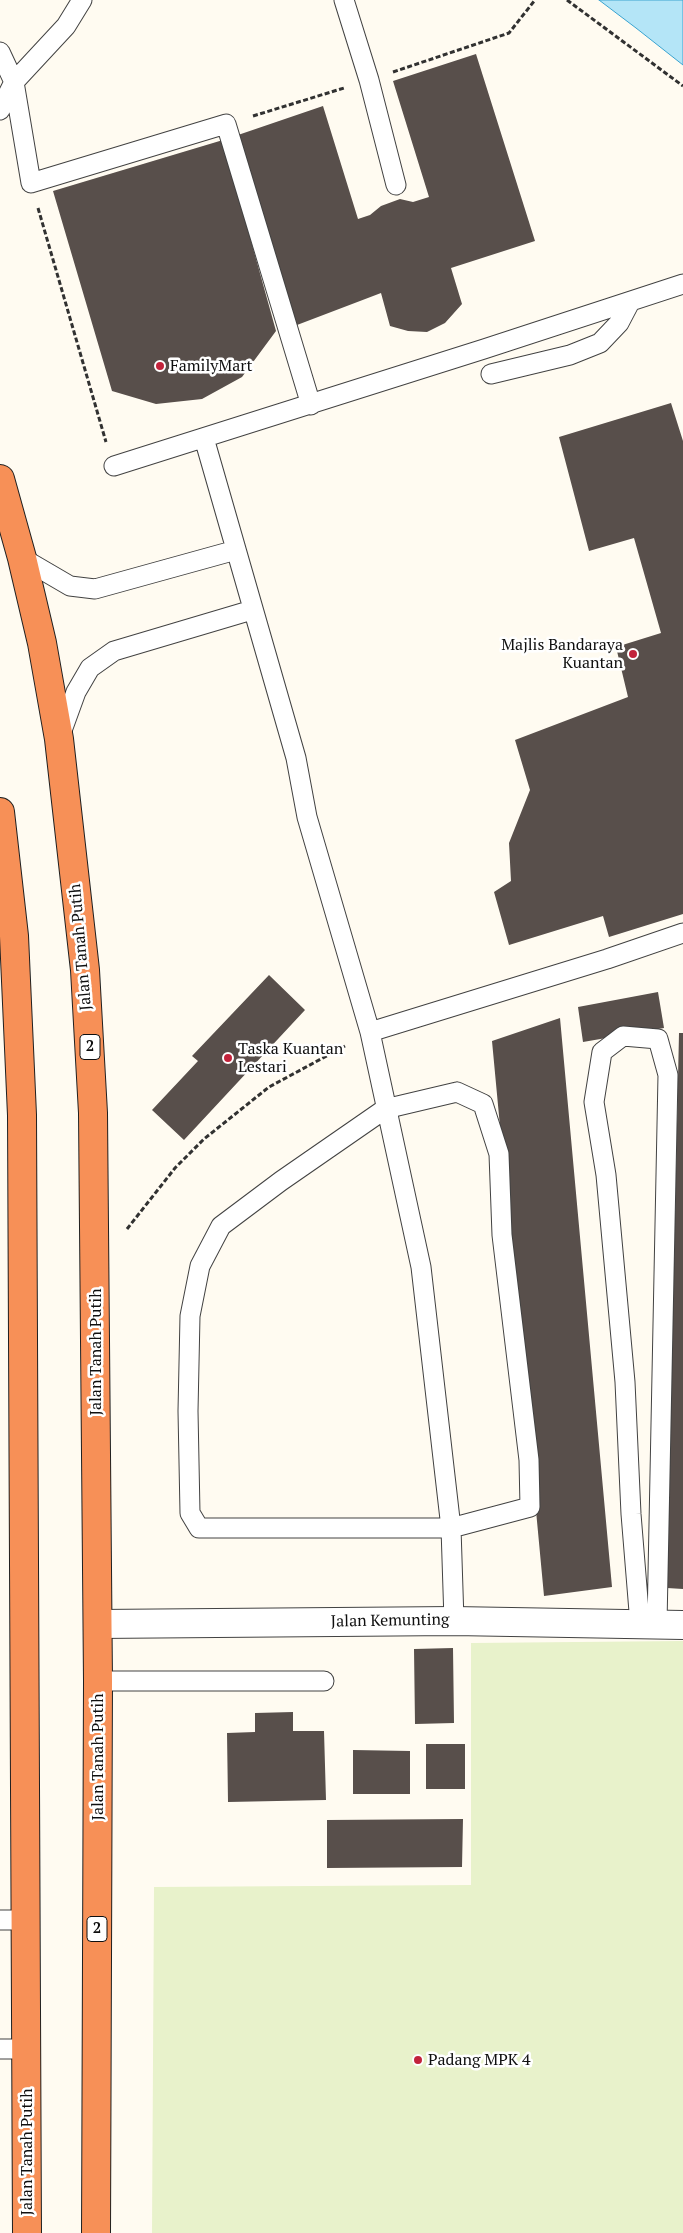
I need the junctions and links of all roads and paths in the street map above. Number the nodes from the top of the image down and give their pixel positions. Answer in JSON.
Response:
{"nodes":[{"id":1,"x":82,"y":0,"type":"edge"},
{"id":2,"x":344,"y":0,"type":"edge"},
{"id":3,"x":567,"y":0,"type":"edge"},
{"id":4,"x":0,"y":52,"type":"edge"},
{"id":5,"x":7,"y":81,"type":"edge"},
{"id":6,"x":683,"y":86,"type":"edge"},
{"id":7,"x":0,"y":110,"type":"edge"},
{"id":8,"x":31,"y":183,"type":"junction"},
{"id":9,"x":396,"y":185,"type":"dead end"},
{"id":10,"x":683,"y":284,"type":"edge"},
{"id":11,"x":630,"y":302,"type":"junction"},
{"id":12,"x":491,"y":374,"type":"dead end"},
{"id":13,"x":311,"y":405,"type":"junction"},
{"id":14,"x":204,"y":438,"type":"junction"},
{"id":15,"x":114,"y":466,"type":"joint"},
{"id":16,"x":0,"y":479,"type":"edge"},
{"id":17,"x":236,"y":550,"type":"junction"},
{"id":18,"x":22,"y":558,"type":"junction"},
{"id":19,"x":252,"y":610,"type":"junction"},
{"id":20,"x":59,"y":739,"type":"junction"},
{"id":21,"x":0,"y":812,"type":"edge"},
{"id":22,"x":683,"y":933,"type":"edge"},
{"id":23,"x":370,"y":1032,"type":"junction"},
{"id":24,"x":385,"y":1109,"type":"junction"},
{"id":25,"x":96,"y":1271,"type":"junction"},
{"id":26,"x":451,"y":1528,"type":"junction"},
{"id":27,"x":454,"y":1621,"type":"junction"},
{"id":28,"x":98,"y":1624,"type":"junction"},
{"id":29,"x":660,"y":1624,"type":"edge"},
{"id":30,"x":98,"y":1681,"type":"junction"},
{"id":31,"x":324,"y":1681,"type":"dead end"},
{"id":32,"x":13,"y":1920,"type":"edge"},
{"id":33,"x":13,"y":2049,"type":"edge"},
{"id":34,"x":27,"y":2233,"type":"edge"},
{"id":35,"x":96,"y":2233,"type":"edge"}],
"edges":[{"from":1,"to":5,"type":"lane"},
{"from":2,"to":9,"type":"lane"},
{"from":3,"to":6,"type":"path"},
{"from":4,"to":5,"type":"lane"},
{"from":5,"to":7,"type":"lane"},
{"from":5,"to":8,"type":"lane"},
{"from":8,"to":13,"type":"lane"},
{"from":8,"to":15,"type":"path"},
{"from":10,"to":11,"type":"lane"},
{"from":11,"to":12,"type":"lane"},
{"from":11,"to":13,"type":"lane"},
{"from":13,"to":14,"type":"lane"},
{"from":14,"to":15,"type":"lane"},
{"from":14,"to":17,"type":"lane"},
{"from":16,"to":18,"type":"highway","name":"Jalan Tanah Putih","number":"2"},
{"from":17,"to":18,"type":"lane"},
{"from":17,"to":19,"type":"lane"},
{"from":18,"to":20,"type":"highway","name":"Jalan Tanah Putih","number":"2"},
{"from":19,"to":20,"type":"lane"},
{"from":19,"to":23,"type":"lane"},
{"from":20,"to":25,"type":"highway","name":"Jalan Tanah Putih","number":"2"},
{"from":21,"to":32,"type":"highway","name":"Jalan Tanah Putih"},
{"from":22,"to":23,"type":"lane"},
{"from":23,"to":24,"type":"lane"},
{"from":23,"to":25,"type":"path"},
{"from":24,"to":26,"type":"lane"},
{"from":24,"to":26,"type":"lane"},
{"from":24,"to":26,"type":"lane"},
{"from":25,"to":28,"type":"highway","name":"Jalan Tanah Putih","number":"2"},
{"from":26,"to":27,"type":"lane"},
{"from":27,"to":28,"type":"street","name":"Jalan Kemunting"},
{"from":27,"to":29,"type":"street","name":"Jalan Kemunting"},
{"from":28,"to":30,"type":"highway","name":"Jalan Tanah Putih","number":"2"},
{"from":29,"to":29,"type":"lane"},
{"from":30,"to":31,"type":"lane"},
{"from":30,"to":35,"type":"highway","name":"Jalan Tanah Putih","number":"2"},
{"from":32,"to":33,"type":"highway","name":"Jalan Tanah Putih"},
{"from":33,"to":34,"type":"highway","name":"Jalan Tanah Putih"}]}
